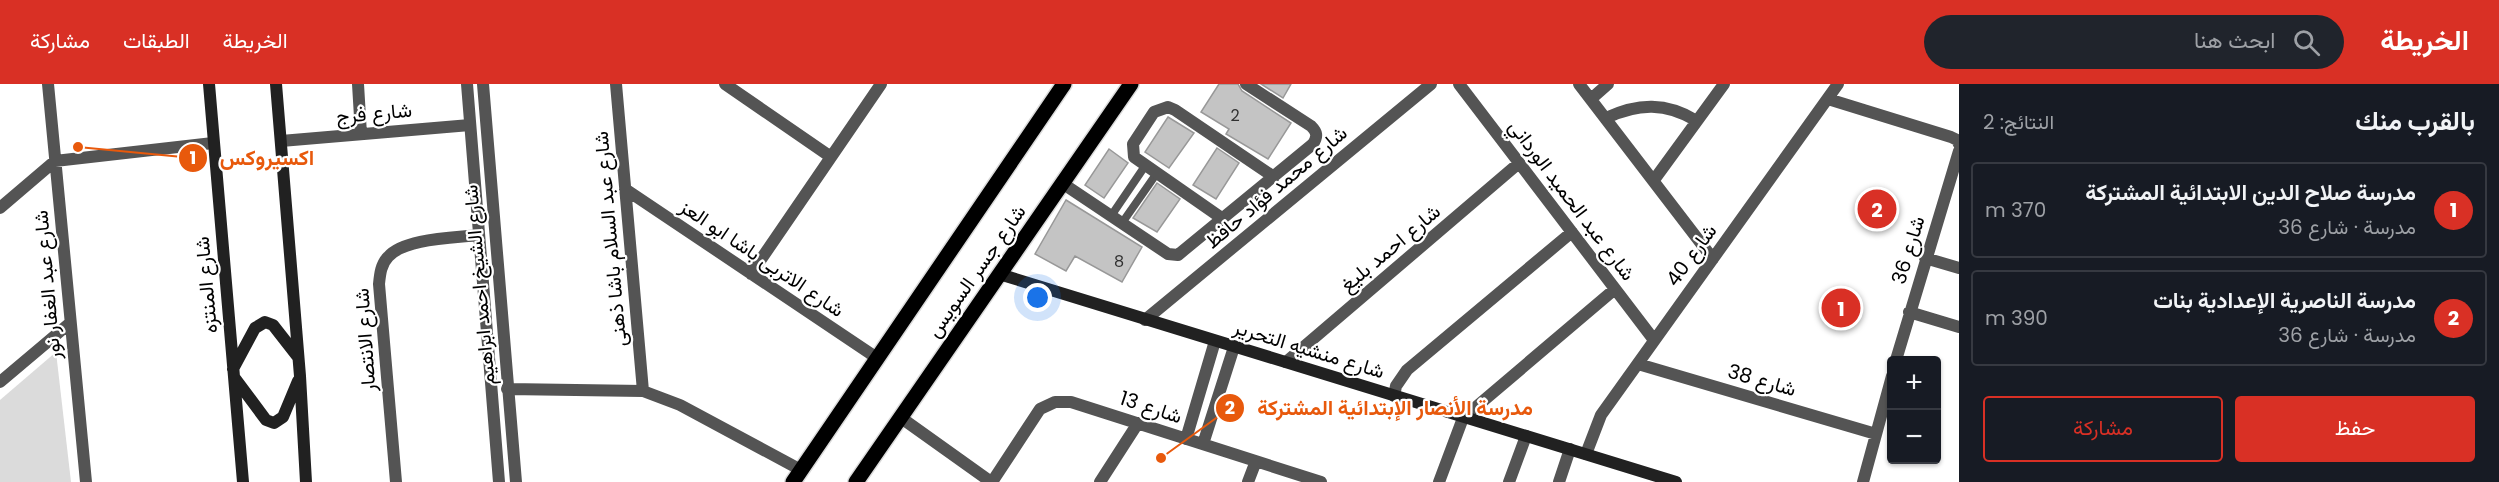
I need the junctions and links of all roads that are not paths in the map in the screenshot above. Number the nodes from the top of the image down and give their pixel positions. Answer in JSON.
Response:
{"nodes":[{"id":1,"x":48,"y":84,"type":"edge"},
{"id":2,"x":209,"y":84,"type":"edge"},
{"id":3,"x":276,"y":84,"type":"edge"},
{"id":4,"x":358,"y":84,"type":"edge"},
{"id":5,"x":467,"y":84,"type":"edge"},
{"id":6,"x":483,"y":84,"type":"edge"},
{"id":7,"x":616,"y":84,"type":"edge"},
{"id":8,"x":725,"y":84,"type":"edge"},
{"id":9,"x":881,"y":84,"type":"edge"},
{"id":10,"x":1064,"y":84,"type":"edge"},
{"id":11,"x":1131,"y":84,"type":"edge"},
{"id":12,"x":1246,"y":84,"type":"edge"},
{"id":13,"x":1431,"y":84,"type":"edge"},
{"id":14,"x":1459,"y":84,"type":"edge"},
{"id":15,"x":1579,"y":84,"type":"edge"},
{"id":16,"x":1608,"y":84,"type":"edge"},
{"id":17,"x":1724,"y":84,"type":"edge"},
{"id":18,"x":1838,"y":84,"type":"edge"},
{"id":19,"x":1591,"y":99,"type":"junction"},
{"id":20,"x":1828,"y":99,"type":"junction"},
{"id":21,"x":1606,"y":118,"type":"junction"},
{"id":22,"x":1696,"y":121,"type":"junction"},
{"id":23,"x":470,"y":124,"type":"junction"},
{"id":24,"x":361,"y":134,"type":"junction"},
{"id":25,"x":281,"y":141,"type":"junction"},
{"id":26,"x":213,"y":143,"type":"junction"},
{"id":27,"x":1959,"y":144,"type":"edge"},
{"id":28,"x":1959,"y":151,"type":"edge"},
{"id":29,"x":831,"y":157,"type":"junction"},
{"id":30,"x":55,"y":161,"type":"junction"},
{"id":31,"x":1519,"y":163,"type":"junction"},
{"id":32,"x":1145,"y":166,"type":"junction"},
{"id":33,"x":1156,"y":173,"type":"junction"},
{"id":34,"x":1274,"y":177,"type":"junction"},
{"id":35,"x":1654,"y":180,"type":"junction"},
{"id":36,"x":1062,"y":183,"type":"junction"},
{"id":37,"x":625,"y":189,"type":"junction"},
{"id":38,"x":0,"y":208,"type":"edge"},
{"id":39,"x":1111,"y":216,"type":"junction"},
{"id":40,"x":1223,"y":219,"type":"junction"},
{"id":41,"x":1122,"y":223,"type":"junction"},
{"id":42,"x":1572,"y":232,"type":"junction"},
{"id":43,"x":479,"y":235,"type":"junction"},
{"id":44,"x":1925,"y":258,"type":"junction"},
{"id":45,"x":1713,"y":259,"type":"junction"},
{"id":46,"x":1959,"y":268,"type":"edge"},
{"id":47,"x":751,"y":274,"type":"junction"},
{"id":48,"x":999,"y":274,"type":"junction"},
{"id":49,"x":1615,"y":289,"type":"junction"},
{"id":50,"x":1909,"y":312,"type":"junction"},
{"id":51,"x":1146,"y":320,"type":"junction"},
{"id":52,"x":70,"y":323,"type":"junction"},
{"id":53,"x":1959,"y":327,"type":"edge"},
{"id":54,"x":1654,"y":340,"type":"junction"},
{"id":55,"x":1215,"y":341,"type":"junction"},
{"id":56,"x":1234,"y":347,"type":"junction"},
{"id":57,"x":1897,"y":356,"type":"edge"},
{"id":58,"x":298,"y":358,"type":"junction"},
{"id":59,"x":877,"y":358,"type":"junction"},
{"id":60,"x":1286,"y":362,"type":"junction"},
{"id":61,"x":1638,"y":364,"type":"junction"},
{"id":62,"x":233,"y":373,"type":"junction"},
{"id":63,"x":300,"y":376,"type":"junction"},
{"id":64,"x":0,"y":382,"type":"edge"},
{"id":65,"x":507,"y":389,"type":"junction"},
{"id":66,"x":643,"y":391,"type":"junction"},
{"id":67,"x":1887,"y":394,"type":"edge"},
{"id":68,"x":1394,"y":396,"type":"junction"},
{"id":69,"x":900,"y":417,"type":"junction"},
{"id":70,"x":1463,"y":418,"type":"junction"},
{"id":71,"x":1138,"y":423,"type":"junction"},
{"id":72,"x":1876,"y":434,"type":"junction"},
{"id":73,"x":1526,"y":436,"type":"junction"},
{"id":74,"x":1186,"y":438,"type":"junction"},
{"id":75,"x":1203,"y":444,"type":"junction"},
{"id":76,"x":1570,"y":449,"type":"junction"},
{"id":77,"x":1586,"y":454,"type":"junction"},
{"id":78,"x":1256,"y":461,"type":"junction"},
{"id":79,"x":797,"y":476,"type":"edge"},
{"id":80,"x":1654,"y":479,"type":"edge"},
{"id":81,"x":86,"y":482,"type":"edge"},
{"id":82,"x":243,"y":482,"type":"edge"},
{"id":83,"x":306,"y":482,"type":"edge"},
{"id":84,"x":396,"y":482,"type":"edge"},
{"id":85,"x":499,"y":482,"type":"edge"},
{"id":86,"x":516,"y":482,"type":"edge"},
{"id":87,"x":856,"y":482,"type":"edge"},
{"id":88,"x":992,"y":482,"type":"edge"},
{"id":89,"x":1100,"y":482,"type":"edge"},
{"id":90,"x":1248,"y":482,"type":"edge"},
{"id":91,"x":1321,"y":482,"type":"edge"},
{"id":92,"x":1439,"y":482,"type":"edge"},
{"id":93,"x":1509,"y":482,"type":"edge"},
{"id":94,"x":1559,"y":482,"type":"edge"},
{"id":95,"x":1676,"y":482,"type":"edge"},
{"id":96,"x":1863,"y":482,"type":"edge"}],
"edges":[{"from":1,"to":30,"type":"street","name":"شارع عبد الغفار نور"},
{"from":2,"to":26,"type":"street","name":"شارع المنتزه"},
{"from":3,"to":25,"type":"street"},
{"from":4,"to":24,"type":"street"},
{"from":5,"to":23,"type":"street","name":"شارع الشيخ احمد ابراهيم"},
{"from":6,"to":65,"type":"street","name":"شارع الشيخ احمد ابراهيم"},
{"from":7,"to":37,"type":"street","name":"شارع عبد السلام باشا ذهنى"},
{"from":8,"to":29,"type":"street"},
{"from":9,"to":29,"type":"street"},
{"from":10,"to":59,"type":"main road","name":"شارع جسر السويس"},
{"from":11,"to":36,"type":"main road","name":"شارع جسر السويس"},
{"from":12,"to":34,"type":"street"},
{"from":13,"to":51,"type":"street","name":"شارع محمد فؤاد حافظ"},
{"from":14,"to":31,"type":"street","name":"شارع عبد الحميد الورداني"},
{"from":15,"to":19,"type":"street"},
{"from":16,"to":19,"type":"street"},
{"from":17,"to":22,"type":"street"},
{"from":18,"to":20,"type":"street","name":"شارع 40"},
{"from":19,"to":21,"type":"street"},
{"from":20,"to":27,"type":"street"},
{"from":20,"to":45,"type":"street","name":"شارع 40"},
{"from":21,"to":22,"type":"street"},
{"from":21,"to":35,"type":"street"},
{"from":22,"to":35,"type":"street"},
{"from":23,"to":24,"type":"street","name":"شارع فرج"},
{"from":23,"to":43,"type":"street","name":"شارع الشيخ احمد ابراهيم"},
{"from":24,"to":25,"type":"street","name":"شارع فرج"},
{"from":25,"to":58,"type":"street"},
{"from":26,"to":30,"type":"street"},
{"from":26,"to":62,"type":"street","name":"شارع المنتزه"},
{"from":28,"to":44,"type":"street","name":"شارع 36"},
{"from":29,"to":47,"type":"street"},
{"from":30,"to":38,"type":"street"},
{"from":30,"to":52,"type":"street","name":"شارع عبد الغفار نور"},
{"from":31,"to":42,"type":"street","name":"شارع عبد الحميد الورداني"},
{"from":31,"to":60,"type":"street","name":"شارع احمد بليغ"},
{"from":32,"to":33,"type":"street"},
{"from":32,"to":34,"type":"street"},
{"from":32,"to":39,"type":"lane"},
{"from":33,"to":40,"type":"street"},
{"from":33,"to":41,"type":"lane"},
{"from":34,"to":40,"type":"street"},
{"from":35,"to":45,"type":"street"},
{"from":36,"to":39,"type":"street"},
{"from":36,"to":48,"type":"main road","name":"شارع جسر السويس"},
{"from":37,"to":47,"type":"street","name":"شارع الاتربى باشا ابو العز"},
{"from":37,"to":66,"type":"street","name":"شارع عبد السلام باشا ذهنى"},
{"from":39,"to":41,"type":"street"},
{"from":40,"to":41,"type":"street"},
{"from":42,"to":49,"type":"street","name":"شارع عبد الحميد الورداني"},
{"from":42,"to":68,"type":"street"},
{"from":43,"to":84,"type":"street","name":"شارع الانتصار"},
{"from":43,"to":85,"type":"street","name":"شارع الشيخ احمد ابراهيم"},
{"from":44,"to":46,"type":"street"},
{"from":44,"to":50,"type":"street","name":"شارع 36"},
{"from":45,"to":54,"type":"street","name":"شارع 40"},
{"from":47,"to":59,"type":"street","name":"شارع الاتربى باشا ابو العز"},
{"from":48,"to":51,"type":"street","name":"شارع منشيه التحرير"},
{"from":48,"to":69,"type":"main road","name":"شارع جسر السويس"},
{"from":49,"to":54,"type":"street","name":"شارع عبد الحميد الورداني"},
{"from":49,"to":70,"type":"street"},
{"from":50,"to":53,"type":"street"},
{"from":50,"to":57,"type":"street","name":"شارع 36"},
{"from":51,"to":55,"type":"street","name":"شارع منشيه التحرير"},
{"from":52,"to":64,"type":"street"},
{"from":52,"to":81,"type":"street","name":"شارع عبد الغفار نور"},
{"from":54,"to":61,"type":"street","name":"شارع 40"},
{"from":55,"to":56,"type":"street","name":"شارع منشيه التحرير"},
{"from":55,"to":74,"type":"street"},
{"from":56,"to":60,"type":"street","name":"شارع منشيه التحرير"},
{"from":56,"to":75,"type":"street"},
{"from":58,"to":62,"type":"street"},
{"from":58,"to":63,"type":"street"},
{"from":59,"to":79,"type":"main road","name":"شارع جسر السويس"},
{"from":60,"to":68,"type":"street","name":"شارع منشيه التحرير"},
{"from":61,"to":72,"type":"street","name":"شارع 38"},
{"from":61,"to":77,"type":"street","name":"شارع 40"},
{"from":62,"to":63,"type":"street"},
{"from":62,"to":82,"type":"street","name":"شارع المنتزه"},
{"from":63,"to":83,"type":"street"},
{"from":65,"to":66,"type":"street"},
{"from":65,"to":86,"type":"street","name":"شارع الشيخ احمد ابراهيم"},
{"from":66,"to":79,"type":"street"},
{"from":67,"to":72,"type":"street"},
{"from":68,"to":70,"type":"street","name":"شارع منشيه التحرير"},
{"from":69,"to":87,"type":"main road","name":"شارع جسر السويس"},
{"from":69,"to":88,"type":"street"},
{"from":70,"to":73,"type":"street","name":"شارع منشيه التحرير"},
{"from":70,"to":92,"type":"street"},
{"from":71,"to":74,"type":"street","name":"شارع 13"},
{"from":71,"to":88,"type":"street","name":"شارع 13"},
{"from":71,"to":89,"type":"street"},
{"from":72,"to":96,"type":"street"},
{"from":73,"to":76,"type":"street","name":"شارع منشيه التحرير"},
{"from":73,"to":93,"type":"street"},
{"from":74,"to":75,"type":"street","name":"شارع 13"},
{"from":75,"to":78,"type":"street","name":"شارع 13"},
{"from":76,"to":77,"type":"street","name":"شارع منشيه التحرير"},
{"from":76,"to":94,"type":"street"},
{"from":77,"to":80,"type":"street","name":"شارع منشيه التحرير"},
{"from":78,"to":90,"type":"street"},
{"from":78,"to":91,"type":"street","name":"شارع 13"},
{"from":80,"to":95,"type":"street","name":"شارع منشيه التحرير"}]}
